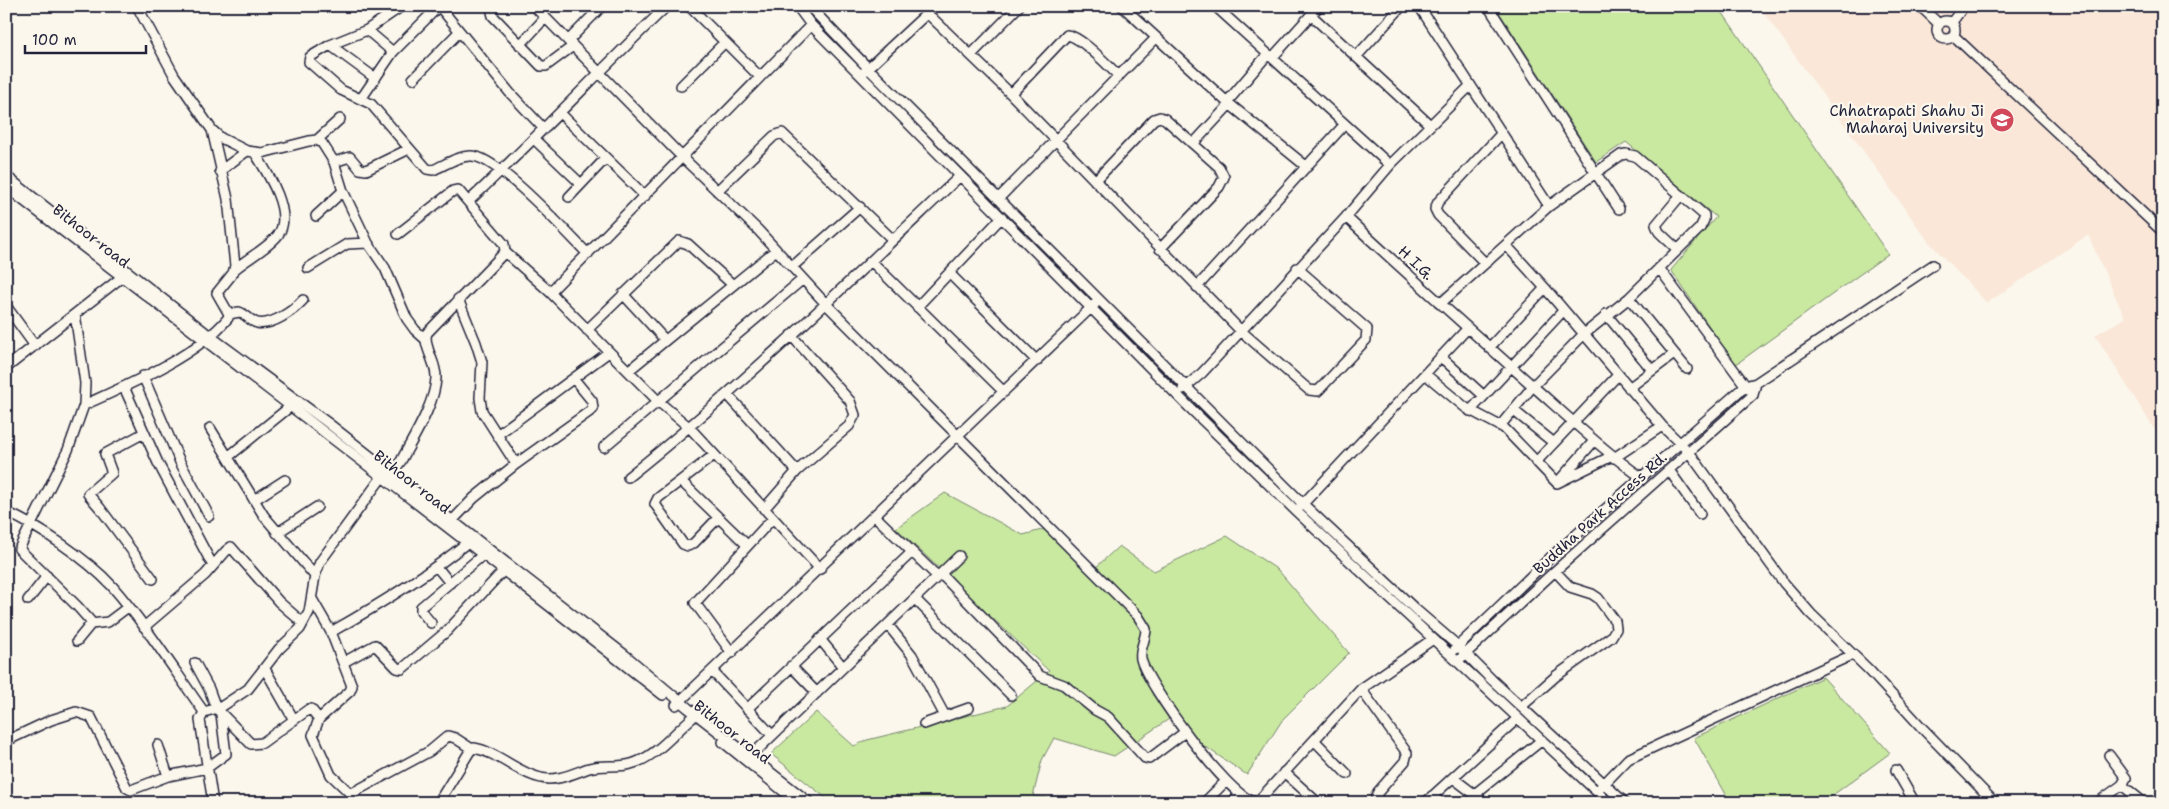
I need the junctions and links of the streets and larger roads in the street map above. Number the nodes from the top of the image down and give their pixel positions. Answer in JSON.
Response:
{"nodes":[{"id":1,"x":137,"y":6,"type":"edge"},
{"id":2,"x":402,"y":6,"type":"edge"},
{"id":3,"x":439,"y":6,"type":"edge"},
{"id":4,"x":494,"y":6,"type":"edge"},
{"id":5,"x":602,"y":6,"type":"edge"},
{"id":6,"x":667,"y":6,"type":"edge"},
{"id":7,"x":689,"y":6,"type":"edge"},
{"id":8,"x":797,"y":6,"type":"edge"},
{"id":9,"x":809,"y":6,"type":"edge"},
{"id":10,"x":935,"y":6,"type":"edge"},
{"id":11,"x":1019,"y":6,"type":"edge"},
{"id":12,"x":1122,"y":6,"type":"edge"},
{"id":13,"x":1215,"y":6,"type":"edge"},
{"id":14,"x":1319,"y":6,"type":"edge"},
{"id":15,"x":1402,"y":6,"type":"edge"},
{"id":16,"x":1418,"y":6,"type":"edge"},
{"id":17,"x":1488,"y":6,"type":"edge"},
{"id":18,"x":1920,"y":6,"type":"edge"},
{"id":19,"x":1964,"y":6,"type":"edge"},
{"id":20,"x":537,"y":7,"type":"edge"},
{"id":21,"x":927,"y":13,"type":"junction"},
{"id":22,"x":1311,"y":15,"type":"junction"},
{"id":23,"x":545,"y":18,"type":"junction"},
{"id":24,"x":1952,"y":22,"type":"junction"},
{"id":25,"x":1938,"y":24,"type":"junction"},
{"id":26,"x":811,"y":25,"type":"junction"},
{"id":27,"x":366,"y":30,"type":"junction"},
{"id":28,"x":459,"y":32,"type":"junction"},
{"id":29,"x":1953,"y":35,"type":"junction"},
{"id":30,"x":1156,"y":38,"type":"junction"},
{"id":31,"x":725,"y":42,"type":"junction"},
{"id":32,"x":570,"y":43,"type":"junction"},
{"id":33,"x":330,"y":45,"type":"junction"},
{"id":34,"x":520,"y":45,"type":"junction"},
{"id":35,"x":393,"y":52,"type":"junction"},
{"id":36,"x":971,"y":55,"type":"junction"},
{"id":37,"x":1270,"y":56,"type":"junction"},
{"id":38,"x":1356,"y":57,"type":"junction"},
{"id":39,"x":868,"y":68,"type":"junction"},
{"id":40,"x":599,"y":72,"type":"junction"},
{"id":41,"x":860,"y":75,"type":"junction"},
{"id":42,"x":1119,"y":76,"type":"junction"},
{"id":43,"x":760,"y":77,"type":"junction"},
{"id":44,"x":375,"y":78,"type":"junction"},
{"id":45,"x":413,"y":78,"type":"dead end"},
{"id":46,"x":680,"y":86,"type":"dead end"},
{"id":47,"x":1470,"y":86,"type":"junction"},
{"id":48,"x":1011,"y":94,"type":"junction"},
{"id":49,"x":361,"y":99,"type":"junction"},
{"id":50,"x":1229,"y":103,"type":"junction"},
{"id":51,"x":560,"y":113,"type":"junction"},
{"id":52,"x":340,"y":119,"type":"dead end"},
{"id":53,"x":1345,"y":124,"type":"junction"},
{"id":54,"x":1430,"y":125,"type":"junction"},
{"id":55,"x":544,"y":129,"type":"junction"},
{"id":56,"x":212,"y":130,"type":"junction"},
{"id":57,"x":1501,"y":134,"type":"junction"},
{"id":58,"x":534,"y":139,"type":"junction"},
{"id":59,"x":317,"y":140,"type":"junction"},
{"id":60,"x":1055,"y":141,"type":"junction"},
{"id":61,"x":1193,"y":144,"type":"junction"},
{"id":62,"x":409,"y":149,"type":"junction"},
{"id":63,"x":251,"y":152,"type":"junction"},
{"id":64,"x":682,"y":157,"type":"junction"},
{"id":65,"x":606,"y":158,"type":"junction"},
{"id":66,"x":334,"y":162,"type":"junction"},
{"id":67,"x":1390,"y":165,"type":"junction"},
{"id":68,"x":1307,"y":167,"type":"junction"},
{"id":69,"x":220,"y":171,"type":"junction"},
{"id":70,"x":502,"y":171,"type":"junction"},
{"id":71,"x":1595,"y":174,"type":"junction"},
{"id":72,"x":6,"y":176,"type":"edge"},
{"id":73,"x":960,"y":176,"type":"junction"},
{"id":74,"x":1095,"y":181,"type":"junction"},
{"id":75,"x":581,"y":184,"type":"junction"},
{"id":76,"x":6,"y":188,"type":"edge"},
{"id":77,"x":343,"y":190,"type":"junction"},
{"id":78,"x":717,"y":191,"type":"junction"},
{"id":79,"x":1681,"y":195,"type":"junction"},
{"id":80,"x":645,"y":196,"type":"junction"},
{"id":81,"x":569,"y":197,"type":"dead end"},
{"id":82,"x":998,"y":199,"type":"junction"},
{"id":83,"x":470,"y":201,"type":"junction"},
{"id":84,"x":1549,"y":206,"type":"junction"},
{"id":85,"x":860,"y":207,"type":"junction"},
{"id":86,"x":1619,"y":209,"type":"dead end"},
{"id":87,"x":316,"y":216,"type":"dead end"},
{"id":88,"x":1346,"y":217,"type":"junction"},
{"id":89,"x":1002,"y":218,"type":"junction"},
{"id":90,"x":2163,"y":232,"type":"edge"},
{"id":91,"x":398,"y":234,"type":"dead end"},
{"id":92,"x":894,"y":240,"type":"junction"},
{"id":93,"x":368,"y":243,"type":"junction"},
{"id":94,"x":1506,"y":245,"type":"junction"},
{"id":95,"x":1160,"y":249,"type":"junction"},
{"id":96,"x":776,"y":250,"type":"junction"},
{"id":97,"x":1678,"y":250,"type":"junction"},
{"id":98,"x":505,"y":252,"type":"junction"},
{"id":99,"x":588,"y":254,"type":"junction"},
{"id":100,"x":871,"y":261,"type":"junction"},
{"id":101,"x":1485,"y":263,"type":"junction"},
{"id":102,"x":1933,"y":265,"type":"dead end"},
{"id":103,"x":792,"y":267,"type":"junction"},
{"id":104,"x":308,"y":268,"type":"dead end"},
{"id":105,"x":1297,"y":268,"type":"junction"},
{"id":106,"x":1660,"y":268,"type":"junction"},
{"id":107,"x":235,"y":269,"type":"junction"},
{"id":108,"x":949,"y":273,"type":"junction"},
{"id":109,"x":122,"y":277,"type":"junction"},
{"id":110,"x":803,"y":279,"type":"junction"},
{"id":111,"x":733,"y":285,"type":"junction"},
{"id":112,"x":1197,"y":287,"type":"junction"},
{"id":113,"x":1546,"y":288,"type":"junction"},
{"id":114,"x":550,"y":292,"type":"junction"},
{"id":115,"x":624,"y":294,"type":"junction"},
{"id":116,"x":1629,"y":298,"type":"junction"},
{"id":117,"x":458,"y":299,"type":"junction"},
{"id":118,"x":303,"y":300,"type":"dead end"},
{"id":119,"x":1099,"y":300,"type":"junction"},
{"id":120,"x":826,"y":304,"type":"junction"},
{"id":121,"x":1440,"y":304,"type":"junction"},
{"id":122,"x":6,"y":306,"type":"edge"},
{"id":123,"x":917,"y":307,"type":"junction"},
{"id":124,"x":1092,"y":308,"type":"junction"},
{"id":125,"x":1563,"y":311,"type":"junction"},
{"id":126,"x":75,"y":314,"type":"junction"},
{"id":127,"x":229,"y":314,"type":"junction"},
{"id":128,"x":1606,"y":314,"type":"junction"},
{"id":129,"x":1467,"y":329,"type":"junction"},
{"id":130,"x":588,"y":330,"type":"junction"},
{"id":131,"x":1241,"y":331,"type":"junction"},
{"id":132,"x":1583,"y":334,"type":"junction"},
{"id":133,"x":791,"y":336,"type":"junction"},
{"id":134,"x":207,"y":339,"type":"junction"},
{"id":135,"x":425,"y":339,"type":"junction"},
{"id":136,"x":665,"y":340,"type":"junction"},
{"id":137,"x":35,"y":346,"type":"junction"},
{"id":138,"x":1489,"y":348,"type":"junction"},
{"id":139,"x":610,"y":352,"type":"junction"},
{"id":140,"x":1674,"y":354,"type":"junction"},
{"id":141,"x":1441,"y":357,"type":"junction"},
{"id":142,"x":1036,"y":361,"type":"junction"},
{"id":143,"x":6,"y":368,"type":"edge"},
{"id":144,"x":1511,"y":368,"type":"junction"},
{"id":145,"x":1687,"y":369,"type":"dead end"},
{"id":146,"x":1652,"y":370,"type":"junction"},
{"id":147,"x":628,"y":371,"type":"junction"},
{"id":148,"x":1425,"y":374,"type":"junction"},
{"id":149,"x":1618,"y":375,"type":"junction"},
{"id":150,"x":143,"y":376,"type":"junction"},
{"id":151,"x":574,"y":379,"type":"junction"},
{"id":152,"x":1756,"y":383,"type":"junction"},
{"id":153,"x":1186,"y":386,"type":"junction"},
{"id":154,"x":1533,"y":386,"type":"junction"},
{"id":155,"x":1745,"y":386,"type":"junction"},
{"id":156,"x":124,"y":387,"type":"junction"},
{"id":157,"x":1629,"y":388,"type":"junction"},
{"id":158,"x":1004,"y":392,"type":"junction"},
{"id":159,"x":1176,"y":393,"type":"junction"},
{"id":160,"x":727,"y":394,"type":"junction"},
{"id":161,"x":1753,"y":395,"type":"junction"},
{"id":162,"x":1484,"y":396,"type":"junction"},
{"id":163,"x":659,"y":402,"type":"junction"},
{"id":164,"x":84,"y":405,"type":"junction"},
{"id":165,"x":291,"y":406,"type":"junction"},
{"id":166,"x":1513,"y":410,"type":"junction"},
{"id":167,"x":1470,"y":411,"type":"junction"},
{"id":168,"x":1573,"y":422,"type":"junction"},
{"id":169,"x":1500,"y":426,"type":"junction"},
{"id":170,"x":1662,"y":426,"type":"junction"},
{"id":171,"x":210,"y":428,"type":"dead end"},
{"id":172,"x":690,"y":428,"type":"junction"},
{"id":173,"x":144,"y":433,"type":"junction"},
{"id":174,"x":498,"y":435,"type":"junction"},
{"id":175,"x":958,"y":436,"type":"junction"},
{"id":176,"x":1594,"y":441,"type":"junction"},
{"id":177,"x":1554,"y":443,"type":"junction"},
{"id":178,"x":1681,"y":444,"type":"junction"},
{"id":179,"x":604,"y":447,"type":"dead end"},
{"id":180,"x":1689,"y":452,"type":"junction"},
{"id":181,"x":714,"y":455,"type":"junction"},
{"id":182,"x":228,"y":457,"type":"junction"},
{"id":183,"x":1613,"y":457,"type":"junction"},
{"id":184,"x":1536,"y":462,"type":"junction"},
{"id":185,"x":516,"y":464,"type":"junction"},
{"id":186,"x":1669,"y":470,"type":"junction"},
{"id":187,"x":797,"y":471,"type":"junction"},
{"id":188,"x":385,"y":475,"type":"junction"},
{"id":189,"x":628,"y":477,"type":"dead end"},
{"id":190,"x":1641,"y":477,"type":"junction"},
{"id":191,"x":285,"y":480,"type":"dead end"},
{"id":192,"x":681,"y":481,"type":"junction"},
{"id":193,"x":1557,"y":483,"type":"junction"},
{"id":194,"x":254,"y":500,"type":"junction"},
{"id":195,"x":1303,"y":504,"type":"junction"},
{"id":196,"x":317,"y":507,"type":"dead end"},
{"id":197,"x":764,"y":509,"type":"junction"},
{"id":198,"x":1296,"y":511,"type":"junction"},
{"id":199,"x":6,"y":512,"type":"edge"},
{"id":200,"x":1700,"y":514,"type":"dead end"},
{"id":201,"x":209,"y":516,"type":"dead end"},
{"id":202,"x":875,"y":516,"type":"junction"},
{"id":203,"x":718,"y":518,"type":"junction"},
{"id":204,"x":773,"y":518,"type":"junction"},
{"id":205,"x":452,"y":521,"type":"junction"},
{"id":206,"x":32,"y":524,"type":"junction"},
{"id":207,"x":278,"y":534,"type":"junction"},
{"id":208,"x":468,"y":542,"type":"junction"},
{"id":209,"x":747,"y":546,"type":"junction"},
{"id":210,"x":912,"y":552,"type":"junction"},
{"id":211,"x":484,"y":554,"type":"junction"},
{"id":212,"x":959,"y":556,"type":"dead end"},
{"id":213,"x":213,"y":566,"type":"junction"},
{"id":214,"x":438,"y":567,"type":"junction"},
{"id":215,"x":820,"y":569,"type":"junction"},
{"id":216,"x":504,"y":570,"type":"junction"},
{"id":217,"x":1555,"y":571,"type":"junction"},
{"id":218,"x":47,"y":576,"type":"junction"},
{"id":219,"x":314,"y":576,"type":"junction"},
{"id":220,"x":939,"y":576,"type":"junction"},
{"id":221,"x":153,"y":579,"type":"dead end"},
{"id":222,"x":450,"y":583,"type":"junction"},
{"id":223,"x":312,"y":598,"type":"junction"},
{"id":224,"x":915,"y":599,"type":"junction"},
{"id":225,"x":28,"y":600,"type":"dead end"},
{"id":226,"x":128,"y":607,"type":"junction"},
{"id":227,"x":303,"y":623,"type":"junction"},
{"id":228,"x":431,"y":623,"type":"dead end"},
{"id":229,"x":92,"y":624,"type":"junction"},
{"id":230,"x":888,"y":625,"type":"junction"},
{"id":231,"x":144,"y":627,"type":"junction"},
{"id":232,"x":331,"y":632,"type":"junction"},
{"id":233,"x":820,"y":639,"type":"junction"},
{"id":234,"x":1433,"y":639,"type":"junction"},
{"id":235,"x":77,"y":641,"type":"dead end"},
{"id":236,"x":1458,"y":646,"type":"junction"},
{"id":237,"x":732,"y":653,"type":"junction"},
{"id":238,"x":1466,"y":653,"type":"junction"},
{"id":239,"x":1449,"y":654,"type":"junction"},
{"id":240,"x":1852,"y":655,"type":"junction"},
{"id":241,"x":344,"y":662,"type":"junction"},
{"id":242,"x":1457,"y":662,"type":"junction"},
{"id":243,"x":195,"y":663,"type":"dead end"},
{"id":244,"x":791,"y":666,"type":"junction"},
{"id":245,"x":843,"y":667,"type":"junction"},
{"id":246,"x":265,"y":668,"type":"junction"},
{"id":247,"x":712,"y":671,"type":"junction"},
{"id":248,"x":1361,"y":689,"type":"junction"},
{"id":249,"x":817,"y":693,"type":"junction"},
{"id":250,"x":1011,"y":695,"type":"dead end"},
{"id":251,"x":678,"y":703,"type":"junction"},
{"id":252,"x":1521,"y":707,"type":"junction"},
{"id":253,"x":969,"y":708,"type":"dead end"},
{"id":254,"x":747,"y":709,"type":"junction"},
{"id":255,"x":219,"y":711,"type":"junction"},
{"id":256,"x":204,"y":712,"type":"junction"},
{"id":257,"x":945,"y":716,"type":"junction"},
{"id":258,"x":692,"y":718,"type":"junction"},
{"id":259,"x":1518,"y":718,"type":"junction"},
{"id":260,"x":319,"y":719,"type":"junction"},
{"id":261,"x":294,"y":720,"type":"junction"},
{"id":262,"x":924,"y":724,"type":"dead end"},
{"id":263,"x":1185,"y":732,"type":"junction"},
{"id":264,"x":772,"y":735,"type":"junction"},
{"id":265,"x":1542,"y":740,"type":"junction"},
{"id":266,"x":6,"y":741,"type":"edge"},
{"id":267,"x":1314,"y":741,"type":"junction"},
{"id":268,"x":158,"y":745,"type":"dead end"},
{"id":269,"x":472,"y":749,"type":"junction"},
{"id":270,"x":2109,"y":755,"type":"dead end"},
{"id":271,"x":751,"y":756,"type":"junction"},
{"id":272,"x":207,"y":768,"type":"junction"},
{"id":273,"x":1896,"y":770,"type":"dead end"},
{"id":274,"x":1284,"y":772,"type":"junction"},
{"id":275,"x":1347,"y":774,"type":"dead end"},
{"id":276,"x":168,"y":776,"type":"junction"},
{"id":277,"x":1453,"y":778,"type":"junction"},
{"id":278,"x":1226,"y":781,"type":"junction"},
{"id":279,"x":1604,"y":784,"type":"junction"},
{"id":280,"x":2122,"y":785,"type":"junction"},
{"id":281,"x":1597,"y":791,"type":"junction"},
{"id":282,"x":1476,"y":793,"type":"junction"},
{"id":283,"x":1240,"y":794,"type":"junction"},
{"id":284,"x":352,"y":799,"type":"edge"},
{"id":285,"x":1429,"y":800,"type":"edge"},
{"id":286,"x":1253,"y":802,"type":"edge"},
{"id":287,"x":213,"y":803,"type":"edge"},
{"id":288,"x":438,"y":803,"type":"edge"},
{"id":289,"x":798,"y":803,"type":"edge"},
{"id":290,"x":810,"y":803,"type":"edge"},
{"id":291,"x":1204,"y":803,"type":"edge"},
{"id":292,"x":1232,"y":803,"type":"edge"},
{"id":293,"x":1318,"y":803,"type":"edge"},
{"id":294,"x":1380,"y":803,"type":"edge"},
{"id":295,"x":1441,"y":803,"type":"edge"},
{"id":296,"x":1486,"y":803,"type":"edge"},
{"id":297,"x":1609,"y":803,"type":"edge"},
{"id":298,"x":1625,"y":803,"type":"edge"},
{"id":299,"x":1915,"y":803,"type":"edge"},
{"id":300,"x":1995,"y":803,"type":"edge"},
{"id":301,"x":2097,"y":803,"type":"edge"},
{"id":302,"x":2144,"y":803,"type":"edge"}],
"edges":[{"from":1,"to":56,"type":"street"},
{"from":2,"to":27,"type":"street"},
{"from":3,"to":28,"type":"street"},
{"from":3,"to":35,"type":"street"},
{"from":4,"to":34,"type":"street"},
{"from":5,"to":32,"type":"street"},
{"from":6,"to":40,"type":"street"},
{"from":7,"to":31,"type":"street"},
{"from":8,"to":26,"type":"street"},
{"from":9,"to":39,"type":"street"},
{"from":10,"to":21,"type":"street"},
{"from":11,"to":36,"type":"street"},
{"from":12,"to":30,"type":"street"},
{"from":13,"to":37,"type":"street"},
{"from":14,"to":22,"type":"street"},
{"from":15,"to":38,"type":"street"},
{"from":16,"to":47,"type":"street"},
{"from":17,"to":71,"type":"street"},
{"from":18,"to":25,"type":"street"},
{"from":19,"to":24,"type":"street"},
{"from":20,"to":23,"type":"street"},
{"from":21,"to":36,"type":"street"},
{"from":21,"to":39,"type":"street"},
{"from":22,"to":37,"type":"street"},
{"from":22,"to":38,"type":"street"},
{"from":23,"to":32,"type":"street"},
{"from":23,"to":34,"type":"street"},
{"from":24,"to":25,"type":"street"},
{"from":24,"to":29,"type":"street"},
{"from":25,"to":29,"type":"street"},
{"from":26,"to":41,"type":"street"},
{"from":26,"to":43,"type":"street"},
{"from":27,"to":33,"type":"street"},
{"from":27,"to":35,"type":"street"},
{"from":28,"to":45,"type":"street"},
{"from":28,"to":55,"type":"street"},
{"from":29,"to":90,"type":"street"},
{"from":30,"to":42,"type":"street"},
{"from":30,"to":50,"type":"street"},
{"from":31,"to":43,"type":"street"},
{"from":31,"to":46,"type":"street"},
{"from":32,"to":34,"type":"street"},
{"from":32,"to":40,"type":"street"},
{"from":33,"to":44,"type":"street"},
{"from":33,"to":49,"type":"street"},
{"from":35,"to":44,"type":"street"},
{"from":36,"to":48,"type":"street"},
{"from":37,"to":50,"type":"street"},
{"from":37,"to":53,"type":"street"},
{"from":38,"to":54,"type":"street"},
{"from":39,"to":41,"type":"street"},
{"from":39,"to":82,"type":"street"},
{"from":40,"to":51,"type":"street"},
{"from":40,"to":64,"type":"street"},
{"from":41,"to":73,"type":"street"},
{"from":42,"to":48,"type":"street"},
{"from":42,"to":60,"type":"street"},
{"from":43,"to":64,"type":"street"},
{"from":44,"to":49,"type":"street"},
{"from":47,"to":54,"type":"street"},
{"from":47,"to":57,"type":"street"},
{"from":48,"to":60,"type":"street"},
{"from":49,"to":62,"type":"street"},
{"from":50,"to":61,"type":"street"},
{"from":50,"to":68,"type":"street"},
{"from":51,"to":55,"type":"street"},
{"from":51,"to":65,"type":"street"},
{"from":52,"to":59,"type":"street"},
{"from":53,"to":67,"type":"street"},
{"from":53,"to":68,"type":"street"},
{"from":54,"to":67,"type":"street"},
{"from":55,"to":58,"type":"street"},
{"from":56,"to":63,"type":"street"},
{"from":56,"to":69,"type":"street"},
{"from":57,"to":84,"type":"street"},
{"from":57,"to":101,"type":"street"},
{"from":58,"to":70,"type":"street"},
{"from":58,"to":75,"type":"street"},
{"from":59,"to":63,"type":"street"},
{"from":59,"to":66,"type":"street"},
{"from":60,"to":74,"type":"street"},
{"from":60,"to":82,"type":"street"},
{"from":61,"to":74,"type":"street"},
{"from":61,"to":95,"type":"street"},
{"from":62,"to":66,"type":"street"},
{"from":62,"to":70,"type":"street"},
{"from":63,"to":69,"type":"street"},
{"from":63,"to":107,"type":"street"},
{"from":64,"to":78,"type":"street"},
{"from":64,"to":80,"type":"street"},
{"from":65,"to":75,"type":"street"},
{"from":65,"to":80,"type":"street"},
{"from":66,"to":77,"type":"street"},
{"from":67,"to":88,"type":"street"},
{"from":68,"to":112,"type":"street"},
{"from":69,"to":107,"type":"street"},
{"from":70,"to":83,"type":"street"},
{"from":70,"to":99,"type":"street"},
{"from":71,"to":79,"type":"street"},
{"from":71,"to":84,"type":"street"},
{"from":71,"to":86,"type":"street"},
{"from":72,"to":134,"type":"street"},
{"from":73,"to":89,"type":"street"},
{"from":73,"to":92,"type":"street"},
{"from":74,"to":95,"type":"street"},
{"from":75,"to":81,"type":"street"},
{"from":76,"to":109,"type":"street","name":"Bithoor road"},
{"from":77,"to":87,"type":"street"},
{"from":77,"to":93,"type":"street"},
{"from":78,"to":85,"type":"street"},
{"from":78,"to":96,"type":"street"},
{"from":79,"to":97,"type":"street"},
{"from":79,"to":97,"type":"street"},
{"from":80,"to":99,"type":"street"},
{"from":82,"to":119,"type":"street"},
{"from":83,"to":91,"type":"street"},
{"from":83,"to":98,"type":"street"},
{"from":84,"to":94,"type":"street"},
{"from":85,"to":92,"type":"street"},
{"from":85,"to":103,"type":"street"},
{"from":88,"to":105,"type":"street"},
{"from":88,"to":121,"type":"street","name":"H I.G."},
{"from":89,"to":108,"type":"street"},
{"from":89,"to":124,"type":"street"},
{"from":92,"to":100,"type":"street"},
{"from":93,"to":104,"type":"street"},
{"from":93,"to":135,"type":"street"},
{"from":94,"to":101,"type":"street"},
{"from":94,"to":113,"type":"street"},
{"from":95,"to":112,"type":"street"},
{"from":96,"to":103,"type":"street"},
{"from":96,"to":111,"type":"street"},
{"from":97,"to":106,"type":"street"},
{"from":98,"to":114,"type":"street"},
{"from":98,"to":117,"type":"street"},
{"from":99,"to":114,"type":"street"},
{"from":100,"to":120,"type":"street"},
{"from":100,"to":123,"type":"street"},
{"from":101,"to":121,"type":"street"},
{"from":102,"to":152,"type":"street","name":"Buddha Park Access Rd."},
{"from":103,"to":110,"type":"street"},
{"from":105,"to":131,"type":"street"},
{"from":105,"to":131,"type":"street"},
{"from":106,"to":116,"type":"street"},
{"from":106,"to":155,"type":"street"},
{"from":107,"to":127,"type":"street"},
{"from":108,"to":123,"type":"street"},
{"from":108,"to":142,"type":"street"},
{"from":109,"to":126,"type":"street"},
{"from":109,"to":134,"type":"street","name":"Bithoor road"},
{"from":110,"to":120,"type":"street"},
{"from":110,"to":163,"type":"street"},
{"from":111,"to":115,"type":"street"},
{"from":111,"to":136,"type":"street"},
{"from":112,"to":131,"type":"street"},
{"from":113,"to":125,"type":"street"},
{"from":113,"to":138,"type":"street"},
{"from":114,"to":130,"type":"street"},
{"from":115,"to":130,"type":"street"},
{"from":115,"to":136,"type":"street"},
{"from":116,"to":128,"type":"street"},
{"from":116,"to":140,"type":"street"},
{"from":117,"to":135,"type":"street"},
{"from":117,"to":174,"type":"street"},
{"from":118,"to":127,"type":"street"},
{"from":119,"to":124,"type":"street"},
{"from":119,"to":153,"type":"street"},
{"from":120,"to":133,"type":"street"},
{"from":120,"to":175,"type":"street"},
{"from":121,"to":129,"type":"street","name":"H I.G."},
{"from":122,"to":137,"type":"street"},
{"from":123,"to":158,"type":"street"},
{"from":124,"to":142,"type":"street"},
{"from":124,"to":159,"type":"street"},
{"from":125,"to":132,"type":"street"},
{"from":125,"to":144,"type":"street"},
{"from":126,"to":137,"type":"street"},
{"from":126,"to":164,"type":"street"},
{"from":127,"to":134,"type":"street"},
{"from":128,"to":132,"type":"street"},
{"from":128,"to":146,"type":"street"},
{"from":129,"to":138,"type":"street","name":"H I.G."},
{"from":129,"to":141,"type":"street"},
{"from":130,"to":139,"type":"street"},
{"from":131,"to":153,"type":"street"},
{"from":132,"to":149,"type":"street"},
{"from":132,"to":154,"type":"street"},
{"from":133,"to":160,"type":"street"},
{"from":133,"to":187,"type":"street"},
{"from":134,"to":150,"type":"street"},
{"from":134,"to":165,"type":"street","name":"Bithoor road"},
{"from":134,"to":188,"type":"street"},
{"from":135,"to":188,"type":"street"},
{"from":136,"to":147,"type":"street"},
{"from":137,"to":143,"type":"street"},
{"from":138,"to":144,"type":"street","name":"H I.G."},
{"from":139,"to":147,"type":"street"},
{"from":139,"to":151,"type":"street"},
{"from":140,"to":145,"type":"street"},
{"from":140,"to":146,"type":"street"},
{"from":141,"to":148,"type":"street"},
{"from":141,"to":162,"type":"street"},
{"from":142,"to":158,"type":"street"},
{"from":144,"to":154,"type":"street","name":"H I.G."},
{"from":144,"to":162,"type":"street"},
{"from":146,"to":157,"type":"street"},
{"from":147,"to":163,"type":"street"},
{"from":148,"to":167,"type":"street"},
{"from":148,"to":195,"type":"street"},
{"from":149,"to":157,"type":"street"},
{"from":149,"to":168,"type":"street"},
{"from":150,"to":156,"type":"street"},
{"from":150,"to":201,"type":"street"},
{"from":151,"to":174,"type":"street"},
{"from":151,"to":185,"type":"street"},
{"from":152,"to":155,"type":"street","name":"Buddha Park Access Rd."},
{"from":152,"to":161,"type":"street"},
{"from":153,"to":159,"type":"street"},
{"from":153,"to":195,"type":"street"},
{"from":154,"to":166,"type":"street"},
{"from":154,"to":168,"type":"street","name":"H I.G."},
{"from":155,"to":161,"type":"street"},
{"from":155,"to":178,"type":"street","name":"Buddha Park Access Rd."},
{"from":156,"to":164,"type":"street"},
{"from":156,"to":173,"type":"street"},
{"from":157,"to":170,"type":"street"},
{"from":158,"to":175,"type":"street"},
{"from":159,"to":198,"type":"street"},
{"from":160,"to":172,"type":"street"},
{"from":160,"to":187,"type":"street"},
{"from":161,"to":180,"type":"street","name":"Buddha Park Access Rd."},
{"from":162,"to":167,"type":"street"},
{"from":163,"to":172,"type":"street"},
{"from":163,"to":179,"type":"street"},
{"from":164,"to":206,"type":"street"},
{"from":165,"to":182,"type":"street"},
{"from":165,"to":188,"type":"street","name":"Bithoor road"},
{"from":166,"to":169,"type":"street"},
{"from":166,"to":177,"type":"street"},
{"from":167,"to":169,"type":"street"},
{"from":168,"to":176,"type":"street","name":"H I.G."},
{"from":168,"to":177,"type":"street"},
{"from":169,"to":184,"type":"street"},
{"from":170,"to":178,"type":"street"},
{"from":170,"to":183,"type":"street"},
{"from":171,"to":182,"type":"street"},
{"from":172,"to":181,"type":"street"},
{"from":172,"to":189,"type":"street"},
{"from":173,"to":213,"type":"street"},
{"from":173,"to":221,"type":"street"},
{"from":174,"to":185,"type":"street"},
{"from":175,"to":202,"type":"street"},
{"from":175,"to":263,"type":"street"},
{"from":176,"to":183,"type":"street","name":"H I.G."},
{"from":176,"to":193,"type":"street"},
{"from":177,"to":184,"type":"street"},
{"from":178,"to":180,"type":"street"},
{"from":178,"to":190,"type":"street","name":"Buddha Park Access Rd."},
{"from":180,"to":186,"type":"street","name":"Buddha Park Access Rd."},
{"from":180,"to":240,"type":"street"},
{"from":181,"to":192,"type":"street"},
{"from":181,"to":197,"type":"street"},
{"from":182,"to":194,"type":"street"},
{"from":183,"to":190,"type":"street","name":"H I.G."},
{"from":183,"to":193,"type":"street"},
{"from":184,"to":193,"type":"street"},
{"from":185,"to":205,"type":"street"},
{"from":186,"to":200,"type":"street"},
{"from":186,"to":217,"type":"street","name":"Buddha Park Access Rd."},
{"from":187,"to":197,"type":"street"},
{"from":188,"to":205,"type":"street"},
{"from":188,"to":208,"type":"street","name":"Bithoor road"},
{"from":188,"to":219,"type":"street"},
{"from":190,"to":236,"type":"street","name":"Buddha Park Access Rd."},
{"from":191,"to":194,"type":"street"},
{"from":192,"to":203,"type":"street"},
{"from":192,"to":203,"type":"street"},
{"from":194,"to":207,"type":"street"},
{"from":195,"to":198,"type":"street"},
{"from":195,"to":236,"type":"street"},
{"from":196,"to":207,"type":"street"},
{"from":197,"to":204,"type":"street"},
{"from":198,"to":234,"type":"street"},
{"from":199,"to":206,"type":"street"},
{"from":202,"to":210,"type":"street"},
{"from":202,"to":215,"type":"street"},
{"from":203,"to":209,"type":"street"},
{"from":204,"to":209,"type":"street"},
{"from":204,"to":215,"type":"street"},
{"from":205,"to":251,"type":"street"},
{"from":206,"to":218,"type":"street"},
{"from":206,"to":226,"type":"street"},
{"from":207,"to":219,"type":"street"},
{"from":208,"to":211,"type":"street","name":"Bithoor road"},
{"from":208,"to":214,"type":"street"},
{"from":209,"to":237,"type":"street"},
{"from":210,"to":220,"type":"street"},
{"from":210,"to":233,"type":"street"},
{"from":211,"to":216,"type":"street","name":"Bithoor road"},
{"from":211,"to":222,"type":"street"},
{"from":212,"to":220,"type":"street"},
{"from":213,"to":227,"type":"street"},
{"from":213,"to":231,"type":"street"},
{"from":214,"to":222,"type":"street"},
{"from":214,"to":232,"type":"street"},
{"from":215,"to":237,"type":"street"},
{"from":216,"to":241,"type":"street"},
{"from":216,"to":251,"type":"street","name":"Bithoor road"},
{"from":217,"to":238,"type":"street","name":"Buddha Park Access Rd."},
{"from":217,"to":252,"type":"street"},
{"from":218,"to":225,"type":"street"},
{"from":218,"to":229,"type":"street"},
{"from":219,"to":223,"type":"street"},
{"from":220,"to":224,"type":"street"},
{"from":220,"to":263,"type":"street"},
{"from":222,"to":228,"type":"street"},
{"from":223,"to":227,"type":"street"},
{"from":223,"to":232,"type":"street"},
{"from":224,"to":230,"type":"street"},
{"from":224,"to":250,"type":"street"},
{"from":226,"to":229,"type":"street"},
{"from":226,"to":231,"type":"street"},
{"from":227,"to":246,"type":"street"},
{"from":229,"to":235,"type":"street"},
{"from":230,"to":245,"type":"street"},
{"from":230,"to":257,"type":"street"},
{"from":231,"to":256,"type":"street"},
{"from":232,"to":241,"type":"street"},
{"from":233,"to":244,"type":"street"},
{"from":233,"to":245,"type":"street"},
{"from":234,"to":239,"type":"street"},
{"from":234,"to":248,"type":"street"},
{"from":236,"to":238,"type":"street"},
{"from":236,"to":239,"type":"street","name":"Buddha Park Access Rd."},
{"from":237,"to":247,"type":"street"},
{"from":238,"to":242,"type":"street","name":"Buddha Park Access Rd."},
{"from":238,"to":252,"type":"street"},
{"from":239,"to":242,"type":"street"},
{"from":240,"to":279,"type":"street"},
{"from":240,"to":300,"type":"street"},
{"from":241,"to":260,"type":"street"},
{"from":242,"to":259,"type":"street"},
{"from":243,"to":255,"type":"street"},
{"from":244,"to":249,"type":"street"},
{"from":244,"to":254,"type":"street"},
{"from":245,"to":249,"type":"street"},
{"from":246,"to":255,"type":"street"},
{"from":246,"to":261,"type":"street"},
{"from":247,"to":251,"type":"street"},
{"from":247,"to":254,"type":"street"},
{"from":248,"to":267,"type":"street"},
{"from":248,"to":294,"type":"street"},
{"from":249,"to":264,"type":"street"},
{"from":251,"to":258,"type":"street","name":"Bithoor road"},
{"from":251,"to":271,"type":"street"},
{"from":252,"to":279,"type":"street"},
{"from":253,"to":257,"type":"street"},
{"from":254,"to":264,"type":"street"},
{"from":255,"to":256,"type":"street"},
{"from":255,"to":261,"type":"street"},
{"from":255,"to":272,"type":"street"},
{"from":256,"to":272,"type":"street"},
{"from":257,"to":262,"type":"street"},
{"from":258,"to":269,"type":"street"},
{"from":258,"to":289,"type":"street","name":"Bithoor road"},
{"from":259,"to":265,"type":"street"},
{"from":259,"to":277,"type":"street"},
{"from":260,"to":261,"type":"street"},
{"from":260,"to":284,"type":"street"},
{"from":263,"to":278,"type":"street"},
{"from":264,"to":271,"type":"street"},
{"from":265,"to":281,"type":"street"},
{"from":265,"to":282,"type":"street"},
{"from":266,"to":276,"type":"street"},
{"from":267,"to":274,"type":"street"},
{"from":267,"to":275,"type":"street"},
{"from":268,"to":276,"type":"street"},
{"from":269,"to":284,"type":"street"},
{"from":269,"to":288,"type":"street"},
{"from":270,"to":280,"type":"street"},
{"from":271,"to":290,"type":"street"},
{"from":272,"to":276,"type":"street"},
{"from":272,"to":287,"type":"street"},
{"from":273,"to":299,"type":"street"},
{"from":274,"to":286,"type":"street"},
{"from":274,"to":293,"type":"street"},
{"from":277,"to":282,"type":"street"},
{"from":277,"to":285,"type":"street"},
{"from":278,"to":283,"type":"street"},
{"from":278,"to":291,"type":"street"},
{"from":279,"to":281,"type":"street"},
{"from":279,"to":298,"type":"street"},
{"from":280,"to":301,"type":"street"},
{"from":280,"to":302,"type":"street"},
{"from":281,"to":297,"type":"street"},
{"from":282,"to":296,"type":"street"},
{"from":283,"to":286,"type":"street"},
{"from":283,"to":292,"type":"street"},
{"from":285,"to":295,"type":"street"}]}
